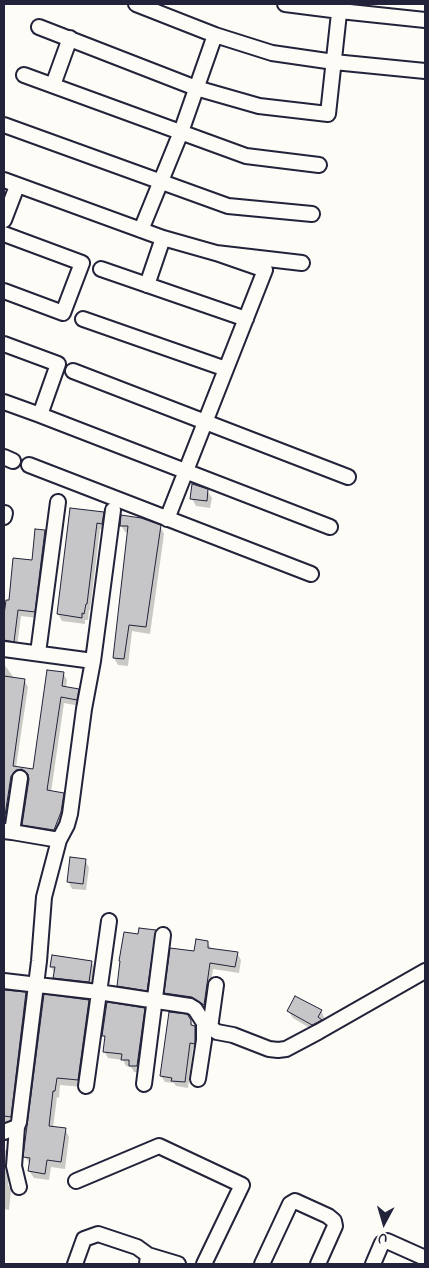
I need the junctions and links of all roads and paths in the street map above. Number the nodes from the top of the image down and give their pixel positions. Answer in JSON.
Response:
{"nodes":[{"id":1,"x":136,"y":4,"type":"edge"},
{"id":2,"x":285,"y":4,"type":"edge"},
{"id":3,"x":340,"y":8,"type":"edge"},
{"id":4,"x":425,"y":20,"type":"edge"},
{"id":5,"x":39,"y":27,"type":"dead end"},
{"id":6,"x":215,"y":35,"type":"junction"},
{"id":7,"x":70,"y":38,"type":"junction"},
{"id":8,"x":334,"y":62,"type":"junction"},
{"id":9,"x":425,"y":71,"type":"edge"},
{"id":10,"x":24,"y":75,"type":"dead end"},
{"id":11,"x":53,"y":85,"type":"junction"},
{"id":12,"x":196,"y":88,"type":"junction"},
{"id":13,"x":4,"y":125,"type":"edge"},
{"id":14,"x":181,"y":132,"type":"junction"},
{"id":15,"x":319,"y":165,"type":"dead end"},
{"id":16,"x":4,"y":180,"type":"edge"},
{"id":17,"x":162,"y":181,"type":"junction"},
{"id":18,"x":17,"y":186,"type":"junction"},
{"id":19,"x":312,"y":214,"type":"dead end"},
{"id":20,"x":4,"y":220,"type":"edge"},
{"id":21,"x":141,"y":230,"type":"junction"},
{"id":22,"x":4,"y":234,"type":"edge"},
{"id":23,"x":163,"y":238,"type":"junction"},
{"id":24,"x":216,"y":253,"type":"junction"},
{"id":25,"x":302,"y":263,"type":"dead end"},
{"id":26,"x":101,"y":269,"type":"dead end"},
{"id":27,"x":146,"y":285,"type":"junction"},
{"id":28,"x":4,"y":291,"type":"edge"},
{"id":29,"x":83,"y":319,"type":"dead end"},
{"id":30,"x":246,"y":320,"type":"junction"},
{"id":31,"x":4,"y":344,"type":"edge"},
{"id":32,"x":226,"y":369,"type":"junction"},
{"id":33,"x":73,"y":371,"type":"dead end"},
{"id":34,"x":4,"y":402,"type":"edge"},
{"id":35,"x":40,"y":415,"type":"junction"},
{"id":36,"x":205,"y":422,"type":"junction"},
{"id":37,"x":29,"y":465,"type":"dead end"},
{"id":38,"x":186,"y":471,"type":"junction"},
{"id":39,"x":348,"y":477,"type":"dead end"},
{"id":40,"x":58,"y":502,"type":"dead end"},
{"id":41,"x":113,"y":510,"type":"dead end"},
{"id":42,"x":4,"y":513,"type":"edge"},
{"id":43,"x":4,"y":517,"type":"edge"},
{"id":44,"x":167,"y":519,"type":"junction"},
{"id":45,"x":330,"y":527,"type":"dead end"},
{"id":46,"x":311,"y":574,"type":"dead end"},
{"id":47,"x":4,"y":649,"type":"edge"},
{"id":48,"x":38,"y":653,"type":"junction"},
{"id":49,"x":92,"y":661,"type":"junction"},
{"id":50,"x":20,"y":778,"type":"dead end"},
{"id":51,"x":8,"y":832,"type":"edge"},
{"id":52,"x":59,"y":840,"type":"junction"},
{"id":53,"x":109,"y":921,"type":"dead end"},
{"id":54,"x":163,"y":935,"type":"dead end"},
{"id":55,"x":425,"y":971,"type":"edge"},
{"id":56,"x":4,"y":980,"type":"edge"},
{"id":57,"x":36,"y":985,"type":"junction"},
{"id":58,"x":216,"y":985,"type":"dead end"},
{"id":59,"x":98,"y":992,"type":"junction"},
{"id":60,"x":154,"y":1000,"type":"junction"},
{"id":61,"x":207,"y":1025,"type":"junction"},
{"id":62,"x":198,"y":1080,"type":"dead end"},
{"id":63,"x":144,"y":1084,"type":"dead end"},
{"id":64,"x":86,"y":1086,"type":"dead end"},
{"id":65,"x":10,"y":1130,"type":"edge"},
{"id":66,"x":76,"y":1181,"type":"dead end"},
{"id":67,"x":19,"y":1187,"type":"dead end"},
{"id":68,"x":425,"y":1258,"type":"edge"},
{"id":69,"x":147,"y":1259,"type":"edge"},
{"id":70,"x":75,"y":1264,"type":"edge"},
{"id":71,"x":178,"y":1264,"type":"edge"},
{"id":72,"x":204,"y":1264,"type":"edge"},
{"id":73,"x":262,"y":1264,"type":"edge"},
{"id":74,"x":318,"y":1264,"type":"edge"},
{"id":75,"x":372,"y":1264,"type":"edge"}],
"edges":[{"from":1,"to":6,"type":"street"},
{"from":2,"to":3,"type":"street"},
{"from":3,"to":4,"type":"street"},
{"from":3,"to":8,"type":"street"},
{"from":5,"to":7,"type":"street"},
{"from":6,"to":8,"type":"street"},
{"from":6,"to":12,"type":"street"},
{"from":7,"to":11,"type":"street"},
{"from":7,"to":12,"type":"street"},
{"from":8,"to":9,"type":"street"},
{"from":8,"to":12,"type":"street"},
{"from":10,"to":11,"type":"street"},
{"from":11,"to":14,"type":"street"},
{"from":12,"to":14,"type":"street"},
{"from":13,"to":17,"type":"street"},
{"from":14,"to":15,"type":"street"},
{"from":14,"to":17,"type":"street"},
{"from":16,"to":18,"type":"street"},
{"from":17,"to":19,"type":"street"},
{"from":17,"to":21,"type":"street"},
{"from":18,"to":20,"type":"street"},
{"from":18,"to":21,"type":"street"},
{"from":21,"to":23,"type":"street"},
{"from":22,"to":28,"type":"street"},
{"from":23,"to":24,"type":"street"},
{"from":23,"to":27,"type":"street"},
{"from":24,"to":25,"type":"street"},
{"from":24,"to":30,"type":"street"},
{"from":26,"to":27,"type":"street"},
{"from":27,"to":30,"type":"street"},
{"from":29,"to":32,"type":"street"},
{"from":30,"to":32,"type":"street"},
{"from":31,"to":35,"type":"street"},
{"from":32,"to":36,"type":"street"},
{"from":33,"to":36,"type":"street"},
{"from":34,"to":35,"type":"street"},
{"from":35,"to":38,"type":"street"},
{"from":36,"to":38,"type":"street"},
{"from":36,"to":39,"type":"street"},
{"from":37,"to":44,"type":"street"},
{"from":38,"to":44,"type":"street"},
{"from":38,"to":45,"type":"street"},
{"from":40,"to":48,"type":"street"},
{"from":41,"to":49,"type":"street"},
{"from":42,"to":43,"type":"street"},
{"from":44,"to":46,"type":"street"},
{"from":47,"to":48,"type":"street"},
{"from":48,"to":49,"type":"street"},
{"from":49,"to":52,"type":"street"},
{"from":50,"to":51,"type":"street"},
{"from":51,"to":52,"type":"street"},
{"from":52,"to":57,"type":"street"},
{"from":53,"to":59,"type":"street"},
{"from":54,"to":60,"type":"street"},
{"from":55,"to":61,"type":"street"},
{"from":56,"to":57,"type":"street"},
{"from":57,"to":59,"type":"street"},
{"from":57,"to":65,"type":"street"},
{"from":58,"to":61,"type":"street"},
{"from":59,"to":60,"type":"street"},
{"from":59,"to":64,"type":"street"},
{"from":60,"to":61,"type":"street"},
{"from":60,"to":63,"type":"street"},
{"from":61,"to":62,"type":"street"},
{"from":65,"to":67,"type":"street"},
{"from":66,"to":72,"type":"street"},
{"from":68,"to":75,"type":"street"},
{"from":69,"to":70,"type":"street"},
{"from":69,"to":71,"type":"street"},
{"from":73,"to":74,"type":"street"}]}
